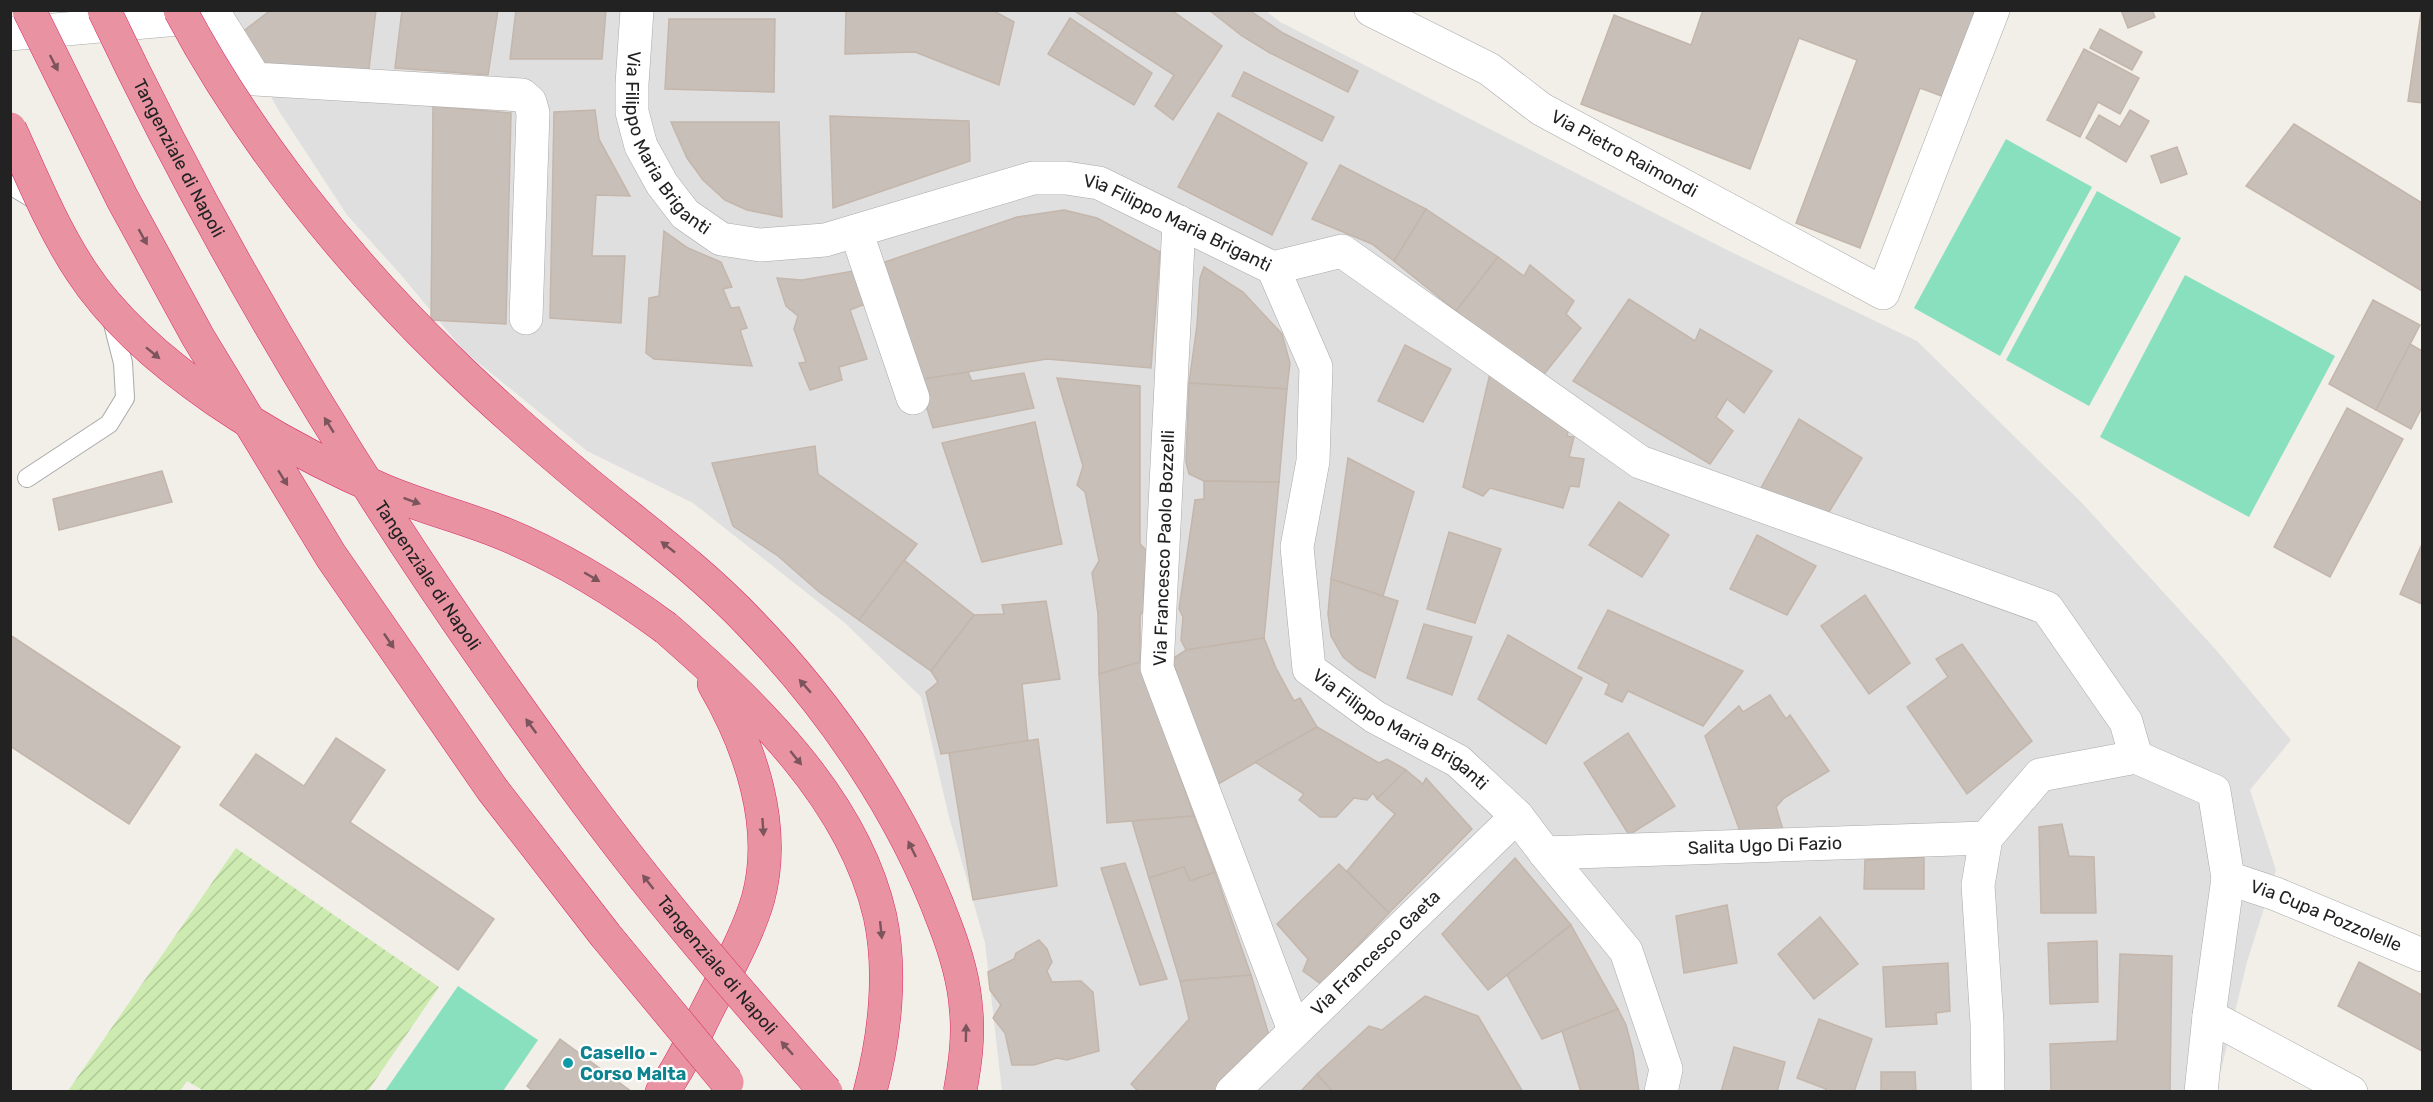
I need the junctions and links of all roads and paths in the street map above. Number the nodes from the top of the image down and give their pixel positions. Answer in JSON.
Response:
{"nodes":[{"id":1,"x":29,"y":10,"type":"edge"},
{"id":2,"x":104,"y":10,"type":"edge"},
{"id":3,"x":180,"y":10,"type":"edge"},
{"id":4,"x":637,"y":10,"type":"edge"},
{"id":5,"x":1371,"y":10,"type":"edge"},
{"id":6,"x":1993,"y":10,"type":"edge"},
{"id":7,"x":216,"y":12,"type":"edge"},
{"id":8,"x":10,"y":34,"type":"edge"},
{"id":9,"x":10,"y":129,"type":"edge"},
{"id":10,"x":10,"y":185,"type":"edge"},
{"id":11,"x":1179,"y":222,"type":"junction"},
{"id":12,"x":856,"y":231,"type":"junction"},
{"id":13,"x":1273,"y":268,"type":"junction"},
{"id":14,"x":526,"y":318,"type":"dead end"},
{"id":15,"x":913,"y":398,"type":"dead end"},
{"id":16,"x":27,"y":478,"type":"dead end"},
{"id":17,"x":666,"y":628,"type":"junction"},
{"id":18,"x":2136,"y":757,"type":"junction"},
{"id":19,"x":1517,"y":816,"type":"junction"},
{"id":20,"x":1986,"y":838,"type":"junction"},
{"id":21,"x":1545,"y":853,"type":"junction"},
{"id":22,"x":2228,"y":878,"type":"junction"},
{"id":23,"x":2422,"y":955,"type":"edge"},
{"id":24,"x":2209,"y":1016,"type":"junction"},
{"id":25,"x":1294,"y":1030,"type":"junction"},
{"id":26,"x":731,"y":1087,"type":"edge"},
{"id":27,"x":662,"y":1092,"type":"edge"},
{"id":28,"x":826,"y":1092,"type":"edge"},
{"id":29,"x":870,"y":1092,"type":"edge"},
{"id":30,"x":960,"y":1092,"type":"edge"},
{"id":31,"x":1232,"y":1092,"type":"edge"},
{"id":32,"x":1661,"y":1092,"type":"edge"},
{"id":33,"x":1988,"y":1092,"type":"edge"},
{"id":34,"x":2201,"y":1092,"type":"edge"},
{"id":35,"x":2351,"y":1092,"type":"edge"}],
"edges":[{"from":1,"to":26,"type":"highway","one_way":true,"bridge":true},
{"from":28,"to":2,"type":"highway","name":"Tangenziale di Napoli","one_way":true,"bridge":true},
{"from":30,"to":3,"type":"highway","one_way":true,"bridge":true},
{"from":4,"to":12,"type":"street","name":"Via Filippo Maria Briganti"},
{"from":5,"to":6,"type":"street","name":"Via Pietro Raimondi"},
{"from":7,"to":8,"type":"street"},
{"from":7,"to":14,"type":"street"},
{"from":9,"to":17,"type":"highway","one_way":true,"bridge":true},
{"from":10,"to":16,"type":"lane"},
{"from":11,"to":12,"type":"street","name":"Via Filippo Maria Briganti"},
{"from":11,"to":13,"type":"street","name":"Via Filippo Maria Briganti"},
{"from":11,"to":25,"type":"street","name":"Via Francesco Paolo Bozzelli"},
{"from":12,"to":15,"type":"street"},
{"from":13,"to":18,"type":"street"},
{"from":13,"to":19,"type":"street","name":"Via Filippo Maria Briganti"},
{"from":17,"to":27,"type":"highway","one_way":true,"bridge":true},
{"from":17,"to":29,"type":"highway","one_way":true},
{"from":18,"to":20,"type":"street"},
{"from":18,"to":22,"type":"street"},
{"from":19,"to":21,"type":"street","name":"Via Filippo Maria Briganti"},
{"from":19,"to":25,"type":"street","name":"Via Francesco Gaeta"},
{"from":20,"to":21,"type":"street","name":"Salita Ugo Di Fazio"},
{"from":20,"to":33,"type":"street"},
{"from":21,"to":32,"type":"street","name":"Via Filippo Maria Briganti"},
{"from":22,"to":23,"type":"street","name":"Via Cupa Pozzolelle"},
{"from":22,"to":24,"type":"street"},
{"from":24,"to":34,"type":"street"},
{"from":24,"to":35,"type":"street"},
{"from":25,"to":31,"type":"street","name":"Via Francesco Gaeta"}]}
